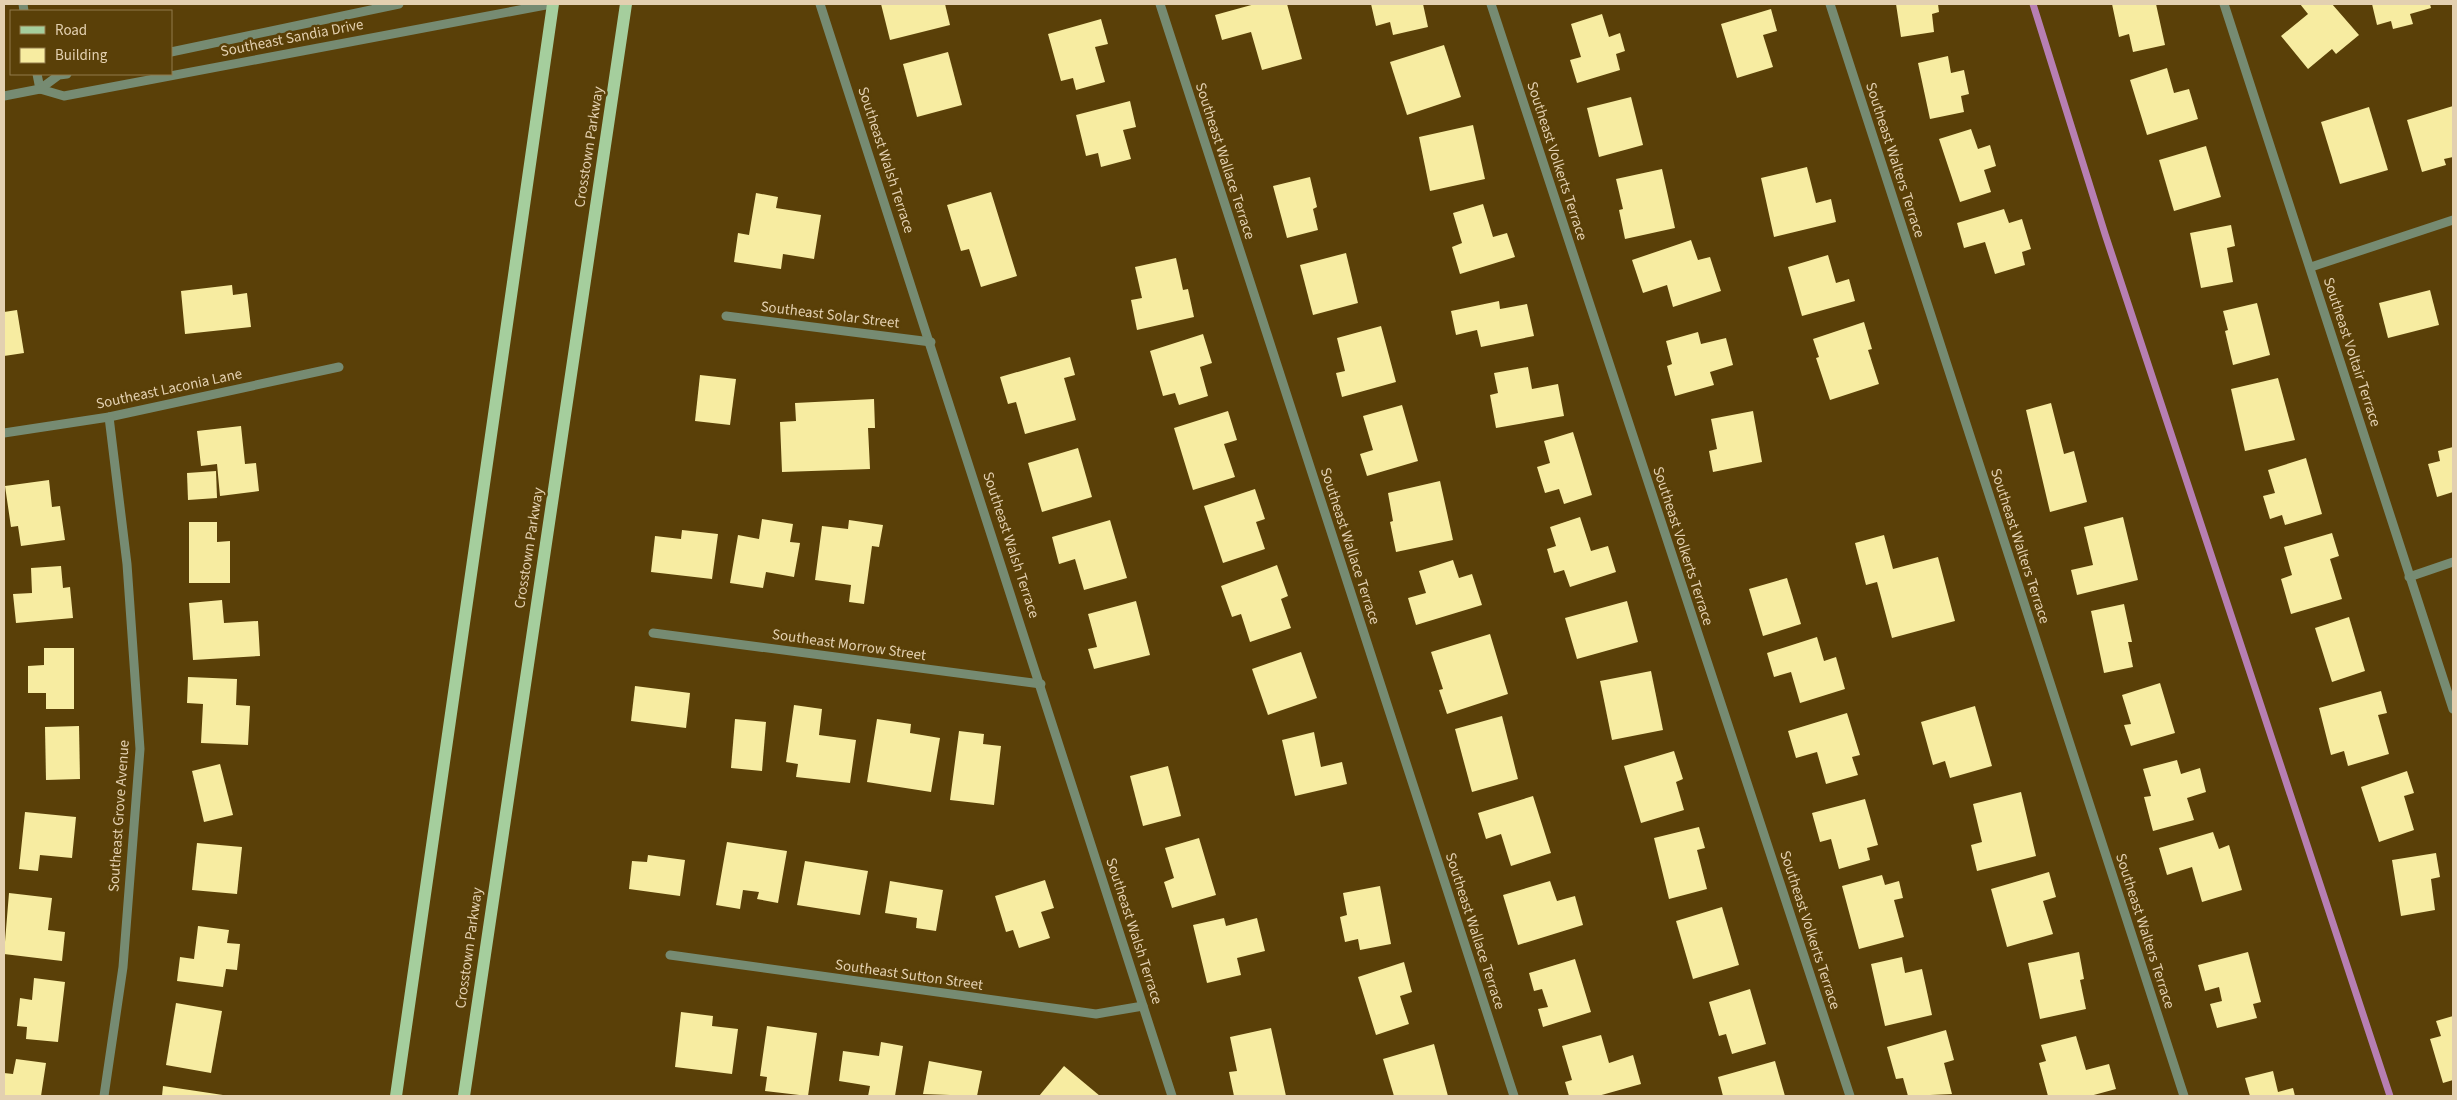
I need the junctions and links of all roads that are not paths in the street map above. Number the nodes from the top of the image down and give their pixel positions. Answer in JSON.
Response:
{"nodes":[{"id":1,"x":399,"y":4,"type":"edge"},
{"id":2,"x":552,"y":4,"type":"edge"},
{"id":3,"x":626,"y":4,"type":"edge"},
{"id":4,"x":820,"y":4,"type":"edge"},
{"id":5,"x":1160,"y":4,"type":"edge"},
{"id":6,"x":1491,"y":4,"type":"edge"},
{"id":7,"x":1830,"y":4,"type":"edge"},
{"id":8,"x":2224,"y":4,"type":"edge"},
{"id":9,"x":172,"y":52,"type":"edge"},
{"id":10,"x":36,"y":75,"type":"edge"},
{"id":11,"x":59,"y":75,"type":"edge"},
{"id":12,"x":40,"y":89,"type":"junction"},
{"id":13,"x":4,"y":96,"type":"edge"},
{"id":14,"x":2453,"y":220,"type":"edge"},
{"id":15,"x":2311,"y":267,"type":"junction"},
{"id":16,"x":726,"y":316,"type":"dead end"},
{"id":17,"x":931,"y":342,"type":"junction"},
{"id":18,"x":339,"y":367,"type":"dead end"},
{"id":19,"x":110,"y":416,"type":"junction"},
{"id":20,"x":4,"y":433,"type":"edge"},
{"id":21,"x":2453,"y":562,"type":"edge"},
{"id":22,"x":2409,"y":577,"type":"junction"},
{"id":23,"x":653,"y":633,"type":"dead end"},
{"id":24,"x":1041,"y":684,"type":"junction"},
{"id":25,"x":2453,"y":709,"type":"edge"},
{"id":26,"x":670,"y":955,"type":"dead end"},
{"id":27,"x":1143,"y":1006,"type":"junction"},
{"id":28,"x":104,"y":1096,"type":"edge"},
{"id":29,"x":396,"y":1096,"type":"edge"},
{"id":30,"x":464,"y":1096,"type":"edge"},
{"id":31,"x":1172,"y":1096,"type":"edge"},
{"id":32,"x":1514,"y":1096,"type":"edge"},
{"id":33,"x":1850,"y":1096,"type":"edge"},
{"id":34,"x":2184,"y":1096,"type":"edge"}],
"edges":[{"from":1,"to":9,"type":"street","name":"Southeast Sandia Drive"},
{"from":2,"to":12,"type":"street","name":"Southeast Sandia Drive"},
{"from":2,"to":29,"type":"main road"},
{"from":3,"to":30,"type":"main road","name":"Crosstown Parkway"},
{"from":4,"to":17,"type":"street","name":"Southeast Walsh Terrace"},
{"from":5,"to":32,"type":"street","name":"Southeast Wallace Terrace"},
{"from":6,"to":33,"type":"street","name":"Southeast Volkerts Terrace"},
{"from":7,"to":34,"type":"street","name":"Southeast Walters Terrace"},
{"from":8,"to":15,"type":"street","name":"Southeast Voltair Terrace"},
{"from":10,"to":12,"type":"street"},
{"from":11,"to":12,"type":"street","name":"Southeast Sandia Drive"},
{"from":12,"to":13,"type":"street","name":"Southeast Sandia Drive"},
{"from":14,"to":15,"type":"street"},
{"from":15,"to":22,"type":"street","name":"Southeast Voltair Terrace"},
{"from":16,"to":17,"type":"street","name":"Southeast Solar Street"},
{"from":17,"to":24,"type":"street","name":"Southeast Walsh Terrace"},
{"from":18,"to":19,"type":"street","name":"Southeast Laconia Lane"},
{"from":19,"to":20,"type":"street","name":"Southeast Laconia Lane"},
{"from":19,"to":28,"type":"street","name":"Southeast Grove Avenue"},
{"from":21,"to":22,"type":"street"},
{"from":22,"to":25,"type":"street","name":"Southeast Voltair Terrace"},
{"from":23,"to":24,"type":"street","name":"Southeast Morrow Street"},
{"from":24,"to":27,"type":"street","name":"Southeast Walsh Terrace"},
{"from":26,"to":27,"type":"street","name":"Southeast Sutton Street"},
{"from":27,"to":31,"type":"street","name":"Southeast Walsh Terrace"}]}
